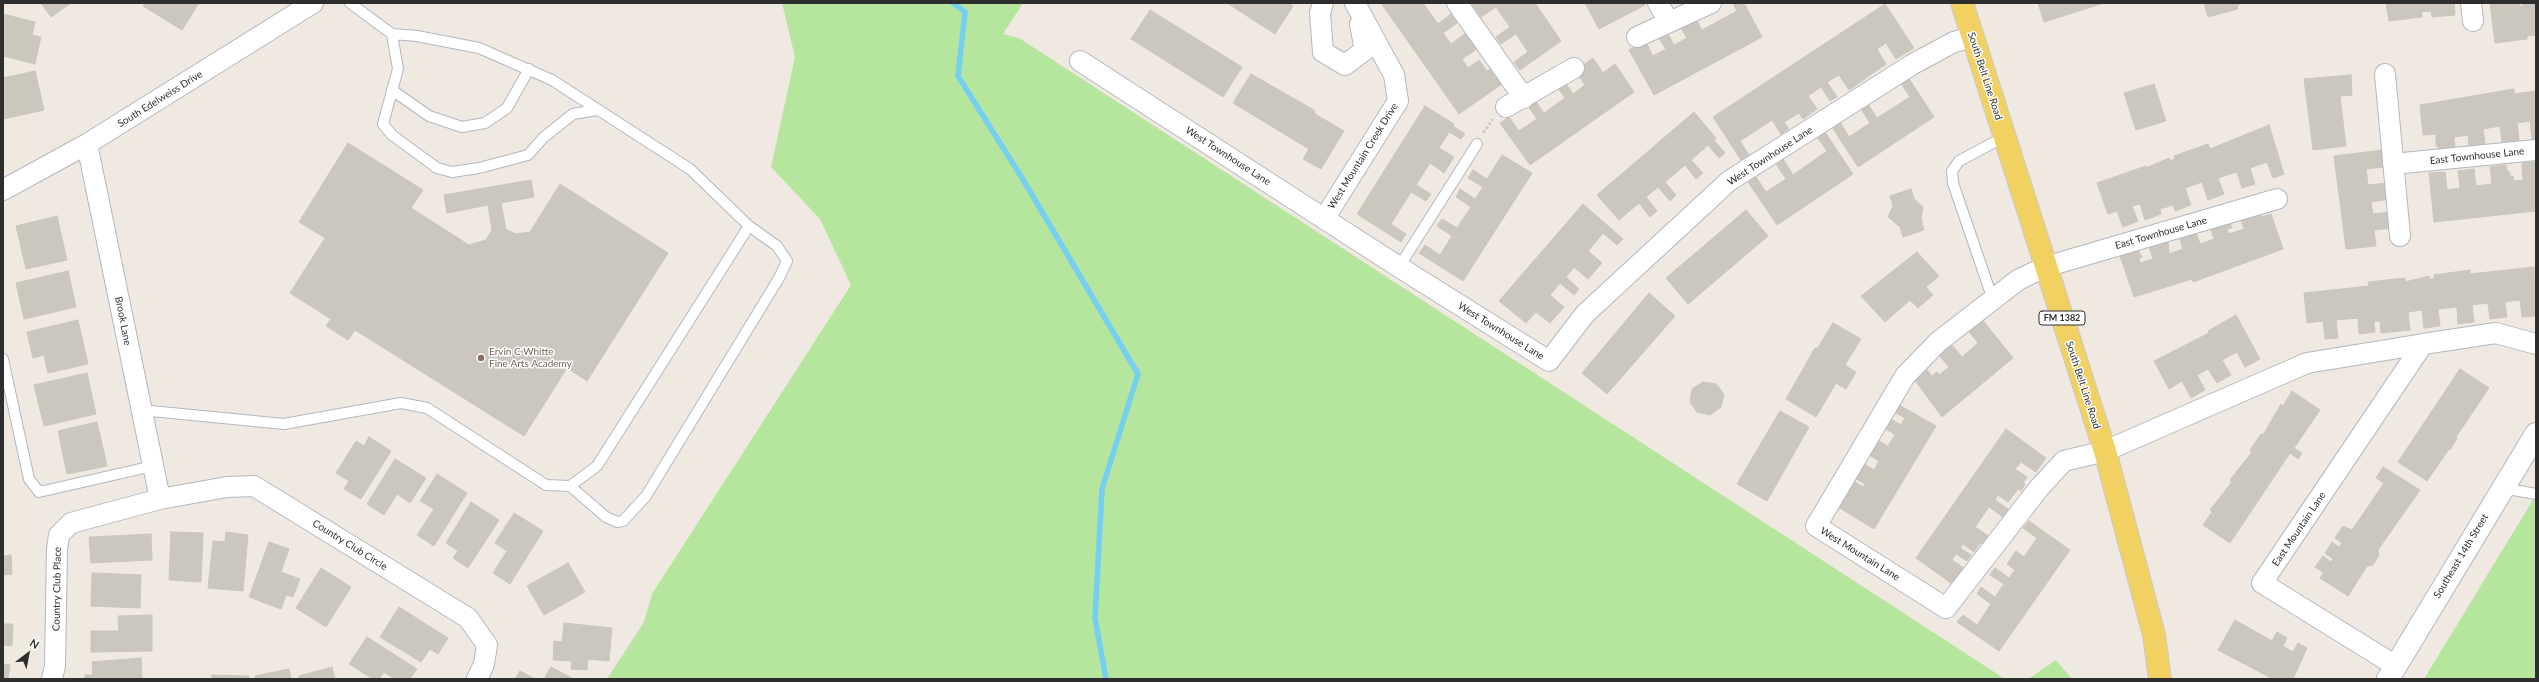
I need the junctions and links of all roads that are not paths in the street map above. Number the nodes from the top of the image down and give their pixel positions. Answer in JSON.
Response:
{"nodes":[{"id":1,"x":313,"y":3,"type":"edge"},
{"id":2,"x":350,"y":3,"type":"edge"},
{"id":3,"x":1323,"y":3,"type":"edge"},
{"id":4,"x":1457,"y":3,"type":"edge"},
{"id":5,"x":1658,"y":3,"type":"edge"},
{"id":6,"x":1711,"y":3,"type":"edge"},
{"id":7,"x":1962,"y":3,"type":"edge"},
{"id":8,"x":1356,"y":4,"type":"edge"},
{"id":9,"x":1669,"y":22,"type":"junction"},
{"id":10,"x":392,"y":34,"type":"junction"},
{"id":11,"x":1637,"y":37,"type":"dead end"},
{"id":12,"x":1973,"y":38,"type":"junction"},
{"id":13,"x":1080,"y":60,"type":"dead end"},
{"id":14,"x":1574,"y":68,"type":"dead end"},
{"id":15,"x":529,"y":69,"type":"junction"},
{"id":16,"x":2385,"y":74,"type":"dead end"},
{"id":17,"x":392,"y":90,"type":"junction"},
{"id":18,"x":1524,"y":98,"type":"junction"},
{"id":19,"x":1506,"y":107,"type":"road end"},
{"id":20,"x":597,"y":110,"type":"junction"},
{"id":21,"x":2004,"y":137,"type":"junction"},
{"id":22,"x":87,"y":144,"type":"junction"},
{"id":23,"x":1476,"y":144,"type":"road end"},
{"id":24,"x":2536,"y":150,"type":"edge"},
{"id":25,"x":2393,"y":164,"type":"junction"},
{"id":26,"x":3,"y":190,"type":"edge"},
{"id":27,"x":2277,"y":199,"type":"dead end"},
{"id":28,"x":1324,"y":219,"type":"junction"},
{"id":29,"x":749,"y":226,"type":"junction"},
{"id":30,"x":2400,"y":236,"type":"dead end"},
{"id":31,"x":1399,"y":267,"type":"junction"},
{"id":32,"x":2045,"y":267,"type":"junction"},
{"id":33,"x":1993,"y":300,"type":"junction"},
{"id":34,"x":2423,"y":344,"type":"junction"},
{"id":35,"x":2536,"y":344,"type":"edge"},
{"id":36,"x":3,"y":359,"type":"edge"},
{"id":37,"x":141,"y":410,"type":"junction"},
{"id":38,"x":2536,"y":434,"type":"edge"},
{"id":39,"x":2105,"y":451,"type":"junction"},
{"id":40,"x":153,"y":466,"type":"junction"},
{"id":41,"x":570,"y":486,"type":"junction"},
{"id":42,"x":2502,"y":488,"type":"junction"},
{"id":43,"x":2536,"y":494,"type":"edge"},
{"id":44,"x":160,"y":499,"type":"junction"},
{"id":45,"x":2392,"y":673,"type":"edge"},
{"id":46,"x":52,"y":679,"type":"edge"},
{"id":47,"x":477,"y":679,"type":"edge"},
{"id":48,"x":2160,"y":679,"type":"edge"}],
"edges":[{"from":1,"to":22,"type":"street","name":"South Edelweiss Drive"},
{"from":2,"to":10,"type":"lane"},
{"from":3,"to":8,"type":"street","name":"West Mountain Creek Drive"},
{"from":4,"to":18,"type":"street"},
{"from":5,"to":9,"type":"street"},
{"from":6,"to":9,"type":"street"},
{"from":7,"to":12,"type":"main road","name":"South Belt Line Road","number":"FM 1382"},
{"from":8,"to":28,"type":"street","name":"West Mountain Creek Drive"},
{"from":9,"to":11,"type":"street"},
{"from":10,"to":15,"type":"lane"},
{"from":10,"to":17,"type":"lane"},
{"from":12,"to":21,"type":"main road","name":"South Belt Line Road","number":"FM 1382"},
{"from":12,"to":31,"type":"street","name":"West Townhouse Lane"},
{"from":13,"to":28,"type":"street","name":"West Townhouse Lane"},
{"from":14,"to":18,"type":"street"},
{"from":15,"to":17,"type":"lane"},
{"from":15,"to":20,"type":"lane"},
{"from":16,"to":25,"type":"street"},
{"from":17,"to":20,"type":"lane"},
{"from":18,"to":19,"type":"street"},
{"from":20,"to":29,"type":"lane"},
{"from":21,"to":32,"type":"main road","name":"South Belt Line Road","number":"FM 1382"},
{"from":21,"to":33,"type":"lane"},
{"from":22,"to":26,"type":"street","name":"South Edelweiss Drive"},
{"from":22,"to":37,"type":"street","name":"Brook Lane"},
{"from":23,"to":31,"type":"lane"},
{"from":24,"to":25,"type":"street","name":"East Townhouse Lane"},
{"from":25,"to":30,"type":"street"},
{"from":27,"to":32,"type":"street","name":"East Townhouse Lane"},
{"from":28,"to":31,"type":"street","name":"West Townhouse Lane"},
{"from":29,"to":41,"type":"lane"},
{"from":29,"to":41,"type":"lane"},
{"from":32,"to":33,"type":"street","name":"West Mountain Lane"},
{"from":32,"to":39,"type":"main road","name":"South Belt Line Road","number":"FM 1382"},
{"from":33,"to":39,"type":"street","name":"West Mountain Lane"},
{"from":34,"to":35,"type":"street"},
{"from":34,"to":39,"type":"street"},
{"from":34,"to":45,"type":"street","name":"East Mountain Lane"},
{"from":36,"to":40,"type":"lane"},
{"from":37,"to":40,"type":"street","name":"Brook Lane"},
{"from":37,"to":41,"type":"lane"},
{"from":38,"to":42,"type":"street","name":"Southeast 14th Street"},
{"from":39,"to":48,"type":"main road","name":"South Belt Line Road","number":"FM 1382"},
{"from":40,"to":44,"type":"street","name":"Brook Lane"},
{"from":42,"to":43,"type":"lane"},
{"from":42,"to":45,"type":"street","name":"Southeast 14th Street"},
{"from":44,"to":46,"type":"street","name":"Country Club Place"},
{"from":44,"to":47,"type":"street","name":"Country Club Circle"}]}
